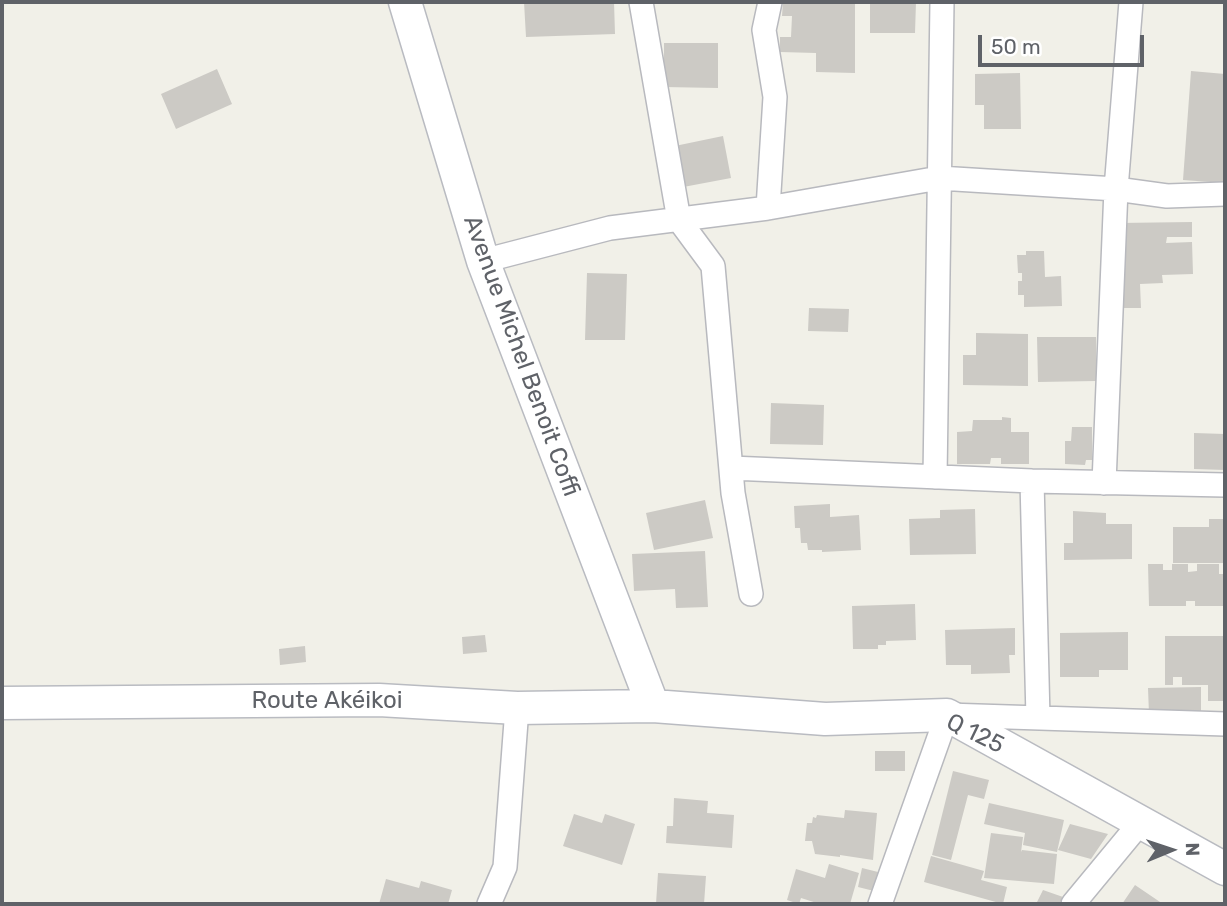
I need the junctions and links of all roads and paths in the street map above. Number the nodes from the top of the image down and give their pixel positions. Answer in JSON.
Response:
{"nodes":[{"id":1,"x":405,"y":2,"type":"edge"},
{"id":2,"x":640,"y":2,"type":"edge"},
{"id":3,"x":770,"y":2,"type":"edge"},
{"id":4,"x":942,"y":2,"type":"edge"},
{"id":5,"x":1131,"y":2,"type":"edge"},
{"id":6,"x":939,"y":178,"type":"junction"},
{"id":7,"x":1116,"y":189,"type":"junction"},
{"id":8,"x":1225,"y":194,"type":"edge"},
{"id":9,"x":768,"y":208,"type":"junction"},
{"id":10,"x":679,"y":220,"type":"junction"},
{"id":11,"x":483,"y":261,"type":"junction"},
{"id":12,"x":731,"y":468,"type":"junction"},
{"id":13,"x":935,"y":477,"type":"junction"},
{"id":14,"x":1032,"y":481,"type":"junction"},
{"id":15,"x":1104,"y":483,"type":"junction"},
{"id":16,"x":1225,"y":485,"type":"edge"},
{"id":17,"x":751,"y":594,"type":"dead end"},
{"id":18,"x":2,"y":704,"type":"edge"},
{"id":19,"x":653,"y":706,"type":"junction"},
{"id":20,"x":517,"y":708,"type":"junction"},
{"id":21,"x":947,"y":715,"type":"junction"},
{"id":22,"x":1038,"y":718,"type":"junction"},
{"id":23,"x":1225,"y":724,"type":"edge"},
{"id":24,"x":1140,"y":823,"type":"junction"},
{"id":25,"x":1225,"y":869,"type":"edge"},
{"id":26,"x":489,"y":904,"type":"edge"},
{"id":27,"x":880,"y":904,"type":"edge"},
{"id":28,"x":1073,"y":904,"type":"edge"}],
"edges":[{"from":1,"to":11,"type":"street","name":"Avenue Michel Benoit Coffi"},
{"from":2,"to":10,"type":"street"},
{"from":3,"to":9,"type":"street"},
{"from":4,"to":6,"type":"street"},
{"from":5,"to":7,"type":"street"},
{"from":6,"to":7,"type":"street"},
{"from":6,"to":9,"type":"street"},
{"from":6,"to":13,"type":"street"},
{"from":7,"to":8,"type":"street"},
{"from":7,"to":15,"type":"street"},
{"from":9,"to":10,"type":"street"},
{"from":10,"to":11,"type":"street"},
{"from":10,"to":12,"type":"street"},
{"from":11,"to":19,"type":"street","name":"Avenue Michel Benoit Coffi"},
{"from":12,"to":13,"type":"street"},
{"from":12,"to":17,"type":"street"},
{"from":13,"to":14,"type":"street"},
{"from":14,"to":15,"type":"street"},
{"from":14,"to":22,"type":"street"},
{"from":15,"to":16,"type":"street"},
{"from":18,"to":20,"type":"street","name":"Route Akéikoi"},
{"from":19,"to":20,"type":"street","name":"Route Akéikoi"},
{"from":19,"to":21,"type":"street","name":"Q 125"},
{"from":20,"to":26,"type":"street"},
{"from":21,"to":22,"type":"street"},
{"from":21,"to":24,"type":"street","name":"Q 125"},
{"from":21,"to":27,"type":"street"},
{"from":22,"to":23,"type":"street"},
{"from":24,"to":25,"type":"street","name":"Q 125"},
{"from":24,"to":28,"type":"street"}]}
